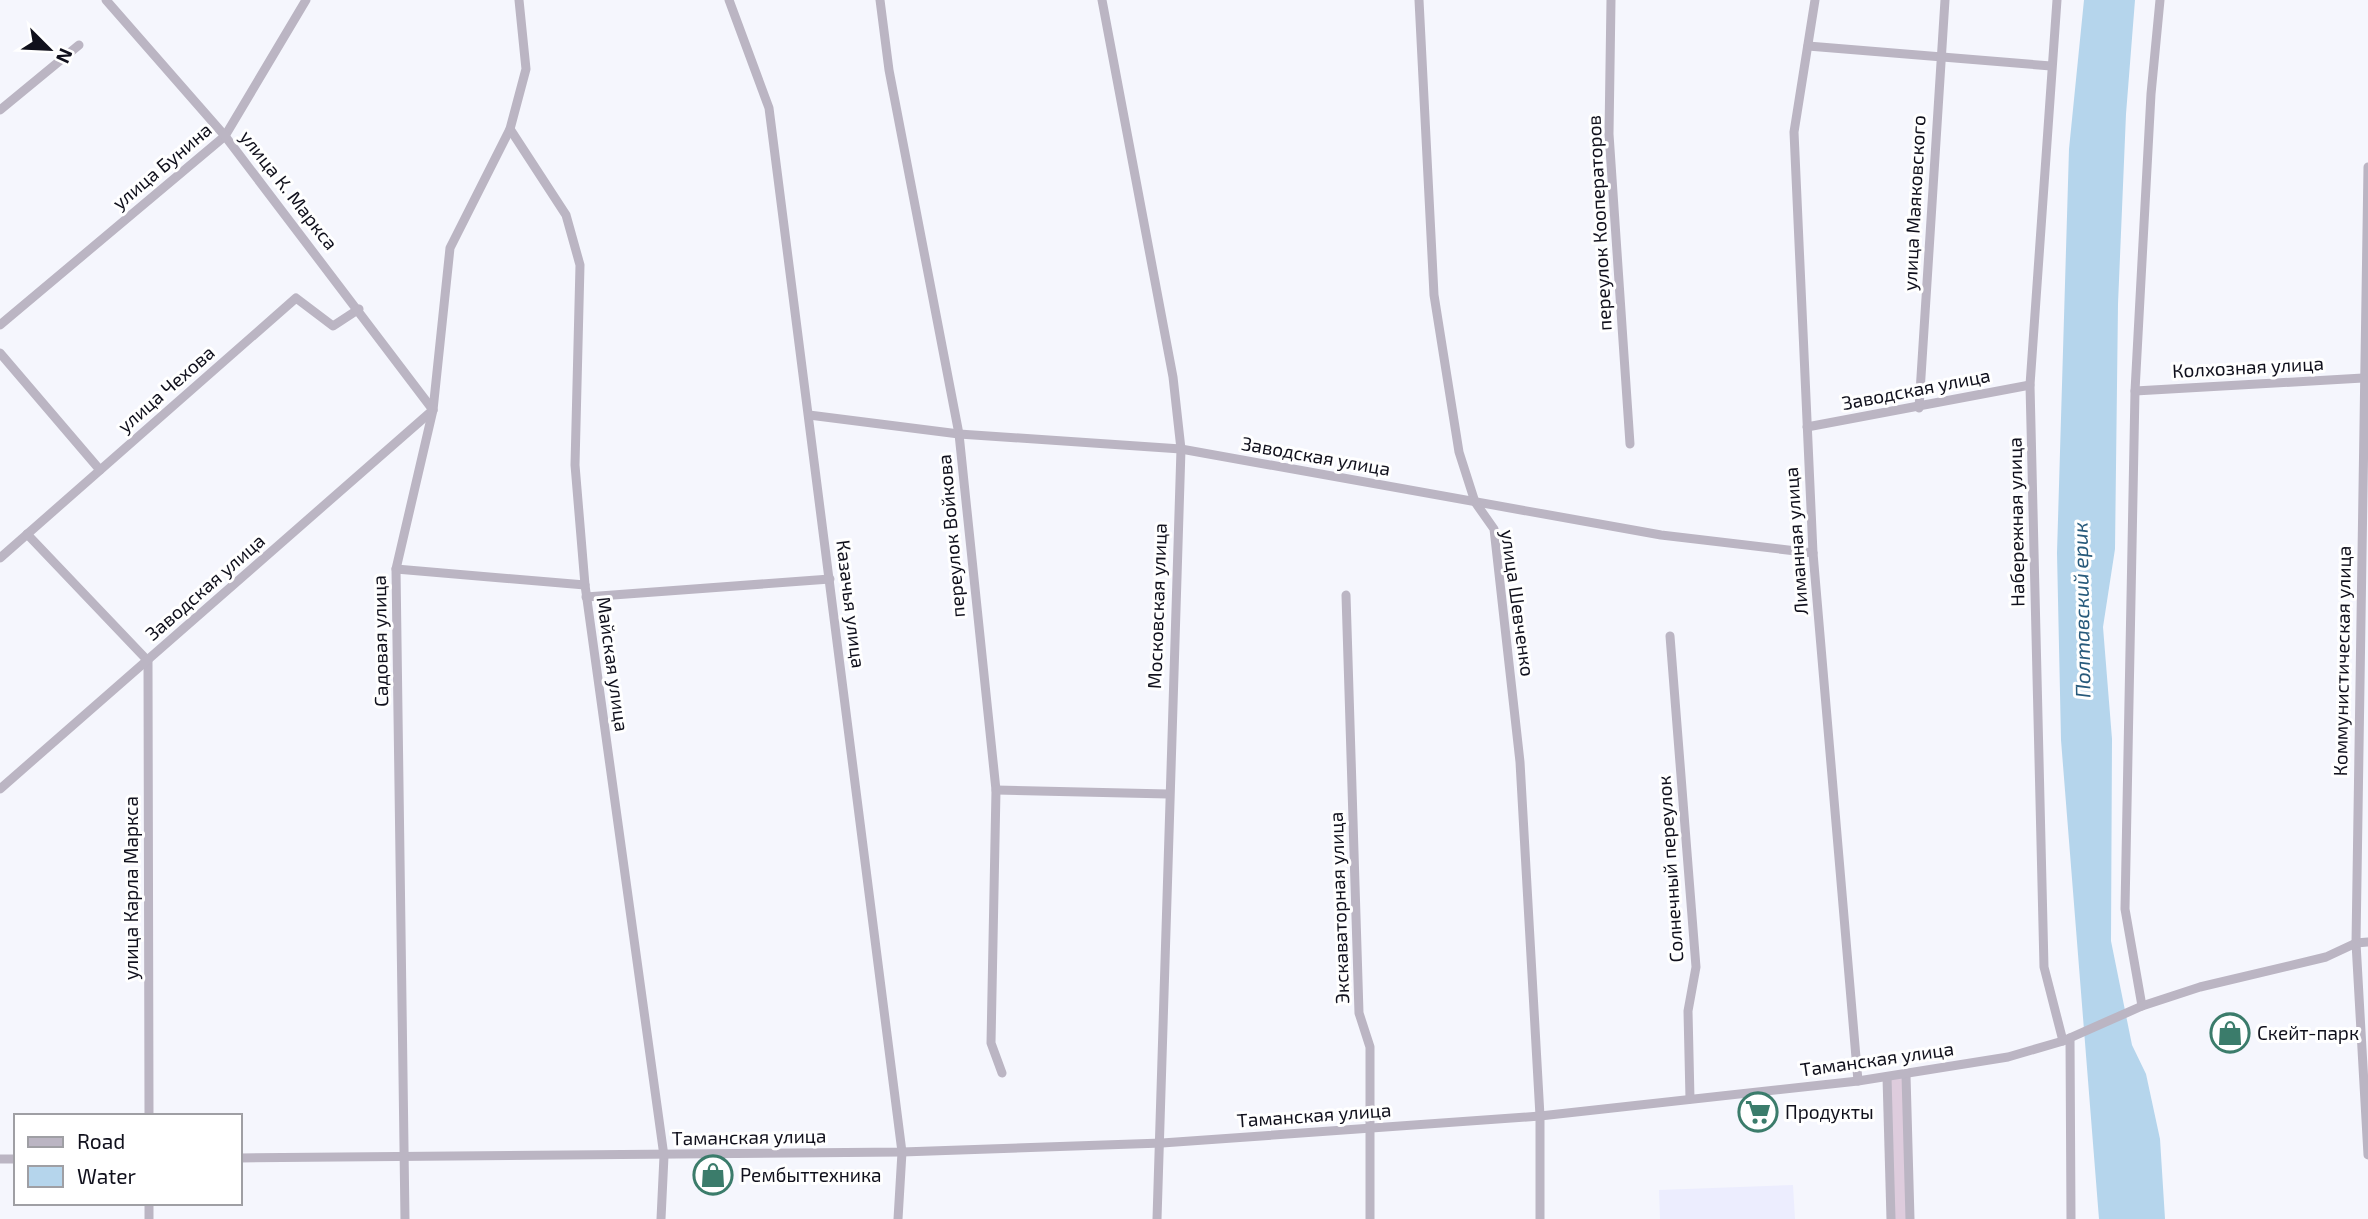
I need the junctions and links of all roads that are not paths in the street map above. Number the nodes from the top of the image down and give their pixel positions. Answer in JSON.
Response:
{"nodes":[{"id":1,"x":106,"y":0,"type":"edge"},
{"id":2,"x":306,"y":0,"type":"edge"},
{"id":3,"x":519,"y":0,"type":"edge"},
{"id":4,"x":729,"y":0,"type":"edge"},
{"id":5,"x":880,"y":0,"type":"edge"},
{"id":6,"x":1102,"y":0,"type":"edge"},
{"id":7,"x":1419,"y":0,"type":"edge"},
{"id":8,"x":1611,"y":0,"type":"edge"},
{"id":9,"x":1815,"y":0,"type":"edge"},
{"id":10,"x":1945,"y":0,"type":"edge"},
{"id":11,"x":2057,"y":0,"type":"edge"},
{"id":12,"x":2160,"y":0,"type":"edge"},
{"id":13,"x":79,"y":45,"type":"dead end"},
{"id":14,"x":1808,"y":46,"type":"junction"},
{"id":15,"x":1940,"y":55,"type":"junction"},
{"id":16,"x":2051,"y":66,"type":"junction"},
{"id":17,"x":0,"y":110,"type":"edge"},
{"id":18,"x":510,"y":129,"type":"junction"},
{"id":19,"x":225,"y":136,"type":"junction"},
{"id":20,"x":2368,"y":167,"type":"edge"},
{"id":21,"x":359,"y":309,"type":"junction"},
{"id":22,"x":0,"y":324,"type":"edge"},
{"id":23,"x":0,"y":353,"type":"edge"},
{"id":24,"x":2363,"y":378,"type":"junction"},
{"id":25,"x":2030,"y":385,"type":"junction"},
{"id":26,"x":2136,"y":391,"type":"junction"},
{"id":27,"x":2365,"y":402,"type":"edge"},
{"id":28,"x":1919,"y":408,"type":"junction"},
{"id":29,"x":433,"y":410,"type":"junction"},
{"id":30,"x":810,"y":415,"type":"junction"},
{"id":31,"x":1807,"y":427,"type":"junction"},
{"id":32,"x":959,"y":434,"type":"junction"},
{"id":33,"x":1630,"y":444,"type":"dead end"},
{"id":34,"x":1181,"y":449,"type":"junction"},
{"id":35,"x":100,"y":470,"type":"junction"},
{"id":36,"x":1475,"y":502,"type":"junction"},
{"id":37,"x":27,"y":534,"type":"junction"},
{"id":38,"x":1813,"y":552,"type":"junction"},
{"id":39,"x":0,"y":558,"type":"edge"},
{"id":40,"x":396,"y":569,"type":"junction"},
{"id":41,"x":830,"y":579,"type":"junction"},
{"id":42,"x":585,"y":584,"type":"junction"},
{"id":43,"x":1346,"y":595,"type":"dead end"},
{"id":44,"x":586,"y":597,"type":"junction"},
{"id":45,"x":1670,"y":636,"type":"dead end"},
{"id":46,"x":148,"y":660,"type":"junction"},
{"id":47,"x":0,"y":789,"type":"edge"},
{"id":48,"x":996,"y":790,"type":"junction"},
{"id":49,"x":1168,"y":794,"type":"junction"},
{"id":50,"x":2368,"y":942,"type":"edge"},
{"id":51,"x":2356,"y":943,"type":"junction"},
{"id":52,"x":2141,"y":1006,"type":"junction"},
{"id":53,"x":2066,"y":1039,"type":"junction"},
{"id":54,"x":1002,"y":1073,"type":"dead end"},
{"id":55,"x":1906,"y":1075,"type":"junction"},
{"id":56,"x":1887,"y":1077,"type":"junction"},
{"id":57,"x":1858,"y":1081,"type":"junction"},
{"id":58,"x":1690,"y":1099,"type":"junction"},
{"id":59,"x":149,"y":1114,"type":"edge"},
{"id":60,"x":1539,"y":1116,"type":"junction"},
{"id":61,"x":1370,"y":1129,"type":"junction"},
{"id":62,"x":1162,"y":1143,"type":"junction"},
{"id":63,"x":902,"y":1152,"type":"junction"},
{"id":64,"x":2368,"y":1154,"type":"edge"},
{"id":65,"x":406,"y":1156,"type":"junction"},
{"id":66,"x":664,"y":1156,"type":"junction"},
{"id":67,"x":242,"y":1158,"type":"edge"},
{"id":68,"x":405,"y":1219,"type":"edge"},
{"id":69,"x":661,"y":1219,"type":"edge"},
{"id":70,"x":898,"y":1219,"type":"edge"},
{"id":71,"x":1157,"y":1219,"type":"edge"},
{"id":72,"x":1370,"y":1219,"type":"edge"},
{"id":73,"x":1540,"y":1219,"type":"edge"},
{"id":74,"x":1891,"y":1219,"type":"edge"},
{"id":75,"x":1910,"y":1219,"type":"edge"},
{"id":76,"x":2071,"y":1219,"type":"edge"}],
"edges":[{"from":1,"to":19,"type":"street","name":"улица К. Маркса"},
{"from":2,"to":19,"type":"street","name":"улица Бунина"},
{"from":3,"to":18,"type":"street","name":"Садовая улица"},
{"from":4,"to":30,"type":"street","name":"Казачья улица"},
{"from":5,"to":32,"type":"street","name":"переулок Войкова"},
{"from":6,"to":34,"type":"street","name":"Московская улица"},
{"from":7,"to":36,"type":"street","name":"улица Шевченко"},
{"from":8,"to":33,"type":"street","name":"переулок Кооператоров"},
{"from":9,"to":14,"type":"street","name":"Лиманная улица"},
{"from":10,"to":15,"type":"street","name":"улица Маяковского"},
{"from":11,"to":16,"type":"street","name":"Набережная улица"},
{"from":12,"to":26,"type":"street"},
{"from":13,"to":17,"type":"street"},
{"from":14,"to":15,"type":"street"},
{"from":14,"to":31,"type":"street","name":"Лиманная улица"},
{"from":15,"to":16,"type":"street"},
{"from":15,"to":28,"type":"street","name":"улица Маяковского"},
{"from":16,"to":25,"type":"street","name":"Набережная улица"},
{"from":18,"to":29,"type":"street","name":"Садовая улица"},
{"from":18,"to":42,"type":"street","name":"Майская улица"},
{"from":19,"to":21,"type":"street","name":"улица К. Маркса"},
{"from":19,"to":22,"type":"street","name":"улица Бунина"},
{"from":20,"to":24,"type":"street","name":"Коммунистическая улица"},
{"from":21,"to":29,"type":"street","name":"улица К. Маркса"},
{"from":21,"to":35,"type":"street","name":"улица Чехова"},
{"from":23,"to":35,"type":"street"},
{"from":24,"to":26,"type":"street","name":"Колхозная улица"},
{"from":24,"to":27,"type":"street","name":"Коммунистическая улица"},
{"from":25,"to":28,"type":"street","name":"Заводская улица"},
{"from":25,"to":53,"type":"street","name":"Набережная улица"},
{"from":26,"to":52,"type":"street"},
{"from":27,"to":51,"type":"street","name":"Коммунистическая улица"},
{"from":28,"to":31,"type":"street","name":"Заводская улица"},
{"from":29,"to":40,"type":"street","name":"Садовая улица"},
{"from":29,"to":46,"type":"street","name":"Заводская улица"},
{"from":30,"to":32,"type":"street","name":"Заводская улица"},
{"from":30,"to":41,"type":"street","name":"Казачья улица"},
{"from":31,"to":38,"type":"street","name":"Лиманная улица"},
{"from":32,"to":34,"type":"street","name":"Заводская улица"},
{"from":32,"to":48,"type":"street","name":"переулок Войкова"},
{"from":34,"to":36,"type":"street","name":"Заводская улица"},
{"from":34,"to":49,"type":"street","name":"Московская улица"},
{"from":35,"to":37,"type":"street","name":"улица Чехова"},
{"from":36,"to":38,"type":"street","name":"Заводская улица"},
{"from":36,"to":60,"type":"street","name":"улица Шевченко"},
{"from":37,"to":39,"type":"street","name":"улица Чехова"},
{"from":37,"to":46,"type":"street"},
{"from":38,"to":57,"type":"street","name":"Лиманная улица"},
{"from":40,"to":42,"type":"street"},
{"from":40,"to":65,"type":"street","name":"Садовая улица"},
{"from":41,"to":44,"type":"street"},
{"from":41,"to":63,"type":"street","name":"Казачья улица"},
{"from":42,"to":44,"type":"street","name":"Майская улица"},
{"from":43,"to":61,"type":"street","name":"Экскаваторная улица"},
{"from":44,"to":66,"type":"street","name":"Майская улица"},
{"from":45,"to":58,"type":"street","name":"Солнечный переулок"},
{"from":46,"to":47,"type":"street","name":"Заводская улица"},
{"from":46,"to":59,"type":"street","name":"улица Карла Маркса"},
{"from":48,"to":49,"type":"street"},
{"from":48,"to":54,"type":"street","name":"переулок Войкова"},
{"from":49,"to":62,"type":"street","name":"Московская улица"},
{"from":50,"to":51,"type":"street","name":"Таманская улица"},
{"from":51,"to":52,"type":"street","name":"Таманская улица"},
{"from":51,"to":64,"type":"street","name":"Коммунистическая улица"},
{"from":52,"to":53,"type":"street","name":"Таманская улица"},
{"from":53,"to":55,"type":"street","name":"Таманская улица"},
{"from":53,"to":76,"type":"street","name":"Набережная улица"},
{"from":55,"to":56,"type":"street","name":"Таманская улица"},
{"from":55,"to":75,"type":"street"},
{"from":56,"to":57,"type":"street","name":"Таманская улица"},
{"from":56,"to":74,"type":"street"},
{"from":57,"to":58,"type":"street","name":"Таманская улица"},
{"from":58,"to":60,"type":"street","name":"Таманская улица"},
{"from":60,"to":61,"type":"street","name":"Таманская улица"},
{"from":60,"to":73,"type":"street","name":"улица Шевченко"},
{"from":61,"to":62,"type":"street","name":"Таманская улица"},
{"from":61,"to":72,"type":"street","name":"Экскаваторная улица"},
{"from":62,"to":63,"type":"street","name":"Таманская улица"},
{"from":62,"to":71,"type":"street","name":"Московская улица"},
{"from":63,"to":66,"type":"street","name":"Таманская улица"},
{"from":63,"to":70,"type":"street","name":"Казачья улица"},
{"from":65,"to":66,"type":"street","name":"Таманская улица"},
{"from":65,"to":67,"type":"street","name":"Таманская улица"},
{"from":65,"to":68,"type":"street","name":"Садовая улица"},
{"from":66,"to":69,"type":"street","name":"Майская улица"}]}
